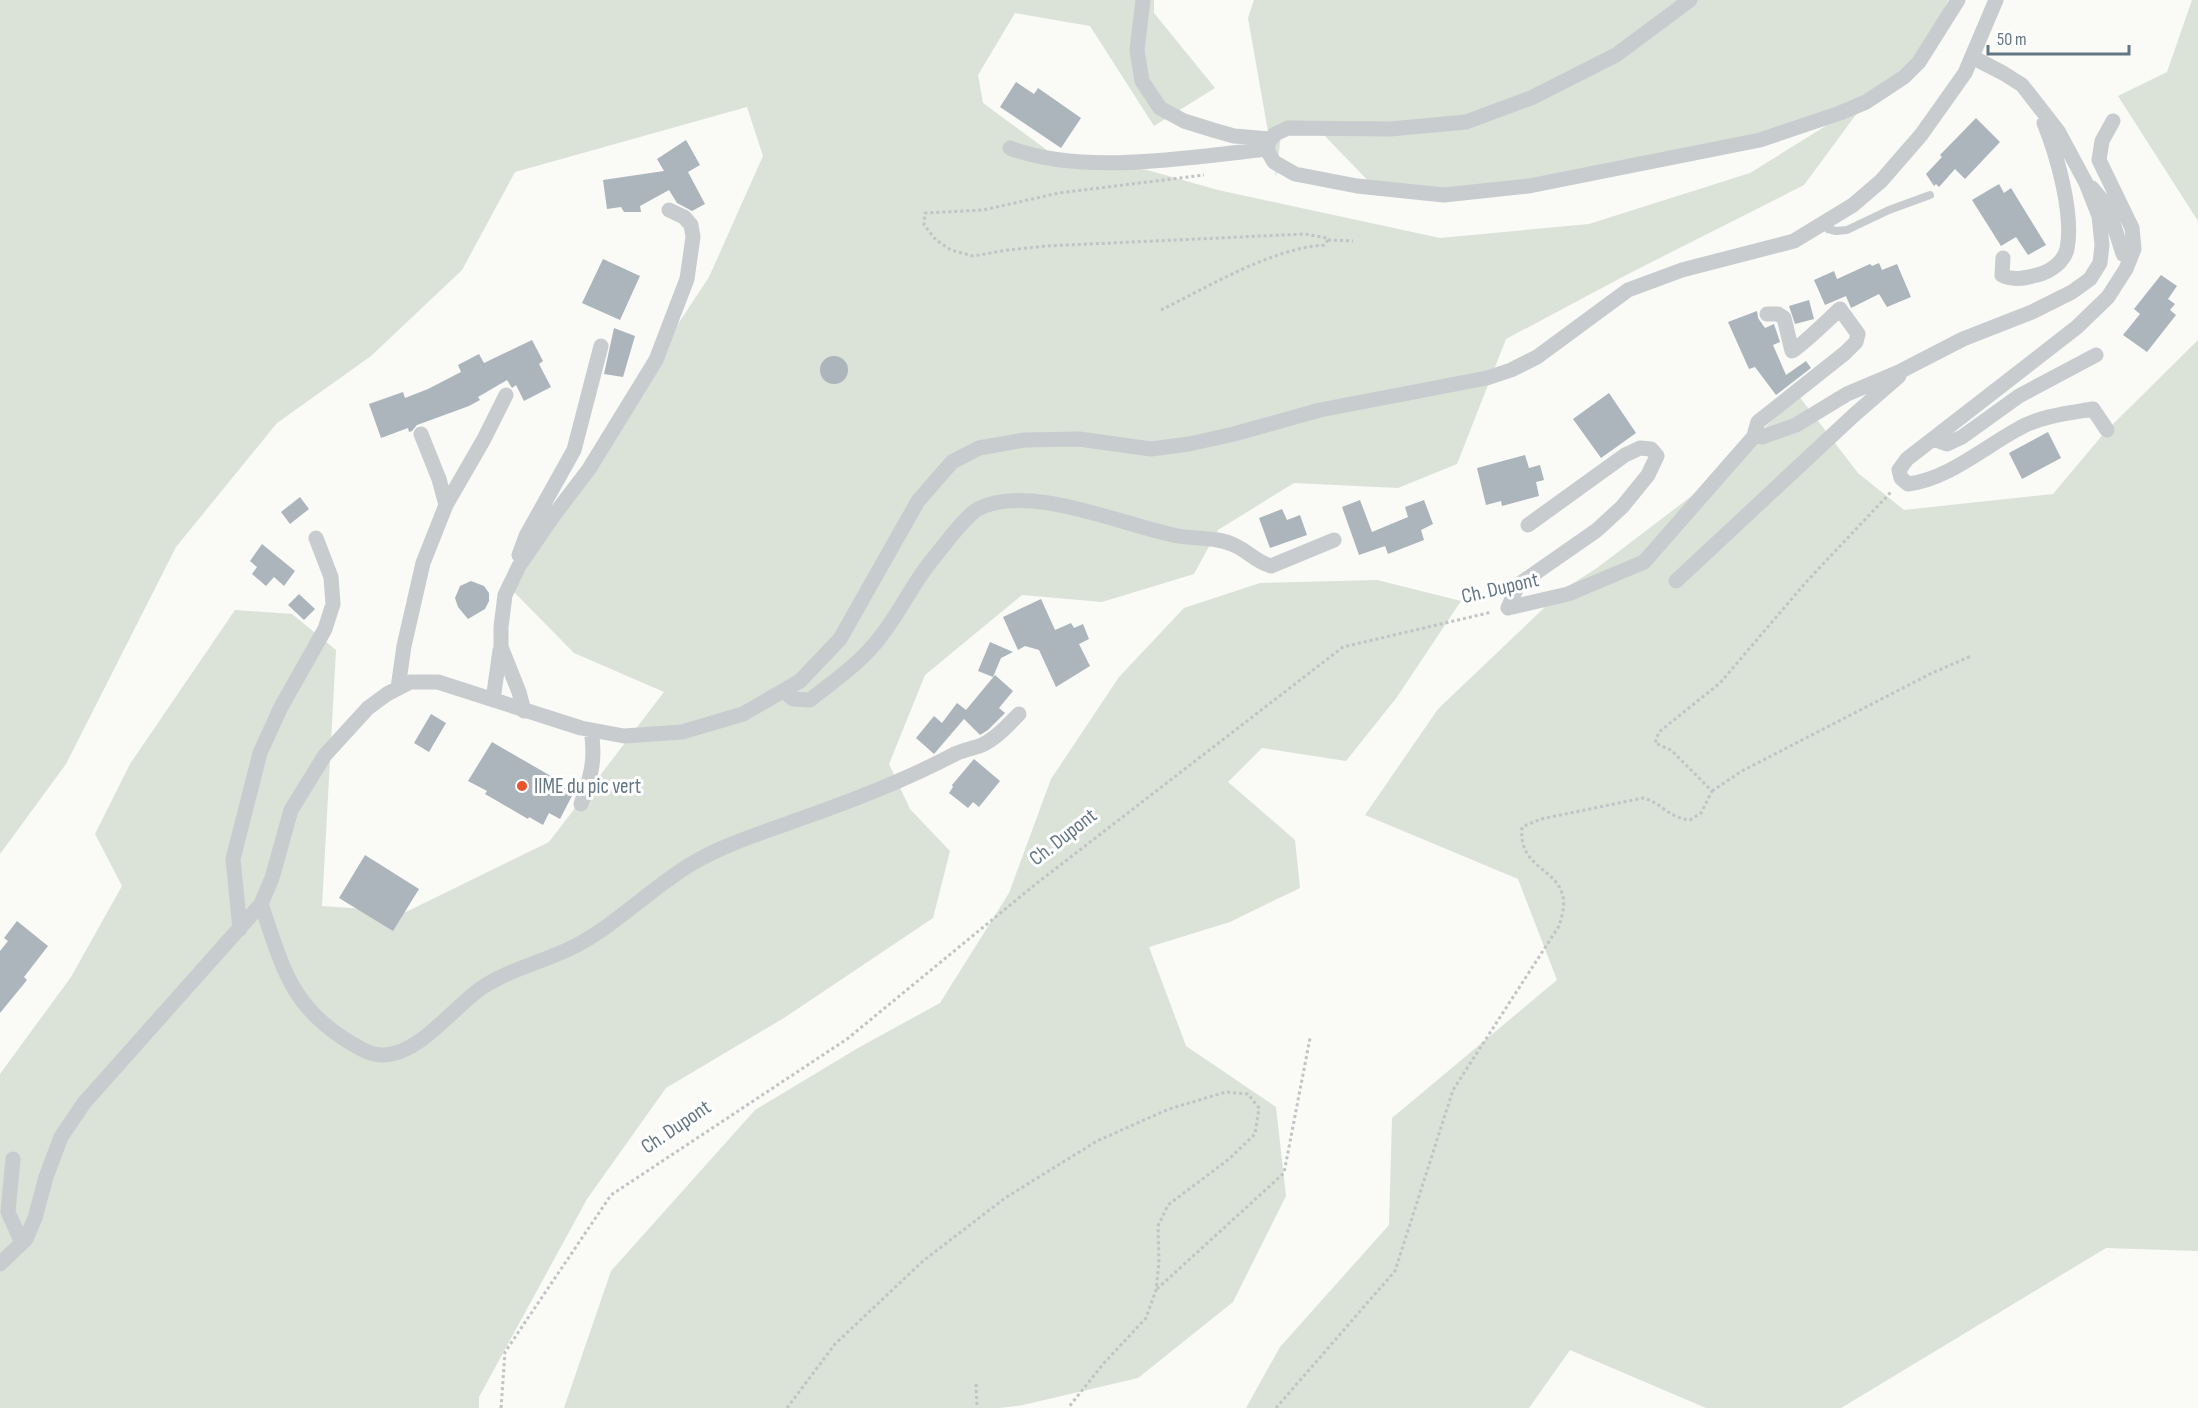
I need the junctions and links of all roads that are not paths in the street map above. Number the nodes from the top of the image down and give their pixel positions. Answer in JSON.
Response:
{"nodes":[{"id":1,"x":1143,"y":0,"type":"edge"},
{"id":2,"x":1690,"y":0,"type":"edge"},
{"id":3,"x":1958,"y":0,"type":"edge"},
{"id":4,"x":1996,"y":0,"type":"edge"},
{"id":5,"x":1972,"y":57,"type":"junction"},
{"id":6,"x":2038,"y":106,"type":"junction"},
{"id":7,"x":2113,"y":121,"type":"dead end"},
{"id":8,"x":1268,"y":144,"type":"junction"},
{"id":9,"x":1011,"y":148,"type":"dead end"},
{"id":10,"x":2086,"y":183,"type":"junction"},
{"id":11,"x":1930,"y":195,"type":"dead end"},
{"id":12,"x":669,"y":210,"type":"dead end"},
{"id":13,"x":1821,"y":224,"type":"junction"},
{"id":14,"x":2132,"y":254,"type":"junction"},
{"id":15,"x":2003,"y":258,"type":"dead end"},
{"id":16,"x":1767,"y":314,"type":"dead end"},
{"id":17,"x":601,"y":346,"type":"dead end"},
{"id":18,"x":2096,"y":355,"type":"dead end"},
{"id":19,"x":1904,"y":369,"type":"junction"},
{"id":20,"x":506,"y":395,"type":"dead end"},
{"id":21,"x":2107,"y":430,"type":"dead end"},
{"id":22,"x":1757,"y":433,"type":"junction"},
{"id":23,"x":421,"y":434,"type":"dead end"},
{"id":24,"x":1933,"y":439,"type":"junction"},
{"id":25,"x":446,"y":505,"type":"junction"},
{"id":26,"x":1528,"y":525,"type":"dead end"},
{"id":27,"x":316,"y":538,"type":"dead end"},
{"id":28,"x":1334,"y":540,"type":"dead end"},
{"id":29,"x":1676,"y":581,"type":"dead end"},
{"id":30,"x":505,"y":595,"type":"junction"},
{"id":31,"x":501,"y":647,"type":"junction"},
{"id":32,"x":398,"y":688,"type":"junction"},
{"id":33,"x":783,"y":691,"type":"junction"},
{"id":34,"x":493,"y":700,"type":"junction"},
{"id":35,"x":524,"y":711,"type":"junction"},
{"id":36,"x":1019,"y":714,"type":"dead end"},
{"id":37,"x":591,"y":730,"type":"junction"},
{"id":38,"x":581,"y":804,"type":"dead end"},
{"id":39,"x":261,"y":904,"type":"junction"},
{"id":40,"x":240,"y":929,"type":"junction"},
{"id":41,"x":13,"y":1159,"type":"dead end"},
{"id":42,"x":22,"y":1243,"type":"junction"},
{"id":43,"x":0,"y":1264,"type":"edge"}],
"edges":[{"from":1,"to":8,"type":"street"},
{"from":2,"to":8,"type":"street"},
{"from":3,"to":8,"type":"street"},
{"from":4,"to":5,"type":"street"},
{"from":5,"to":6,"type":"street"},
{"from":5,"to":13,"type":"street"},
{"from":6,"to":10,"type":"street"},
{"from":6,"to":15,"type":"street"},
{"from":7,"to":14,"type":"street"},
{"from":8,"to":9,"type":"street"},
{"from":10,"to":14,"type":"street"},
{"from":10,"to":19,"type":"street"},
{"from":11,"to":13,"type":"lane"},
{"from":12,"to":30,"type":"street"},
{"from":13,"to":33,"type":"street"},
{"from":14,"to":24,"type":"street"},
{"from":16,"to":22,"type":"street","name":"Ch. Dupont"},
{"from":17,"to":30,"type":"street"},
{"from":18,"to":24,"type":"street"},
{"from":19,"to":22,"type":"street"},
{"from":19,"to":29,"type":"street"},
{"from":20,"to":25,"type":"street"},
{"from":21,"to":24,"type":"street"},
{"from":22,"to":26,"type":"street","name":"Ch. Dupont"},
{"from":23,"to":25,"type":"street"},
{"from":25,"to":32,"type":"street"},
{"from":27,"to":40,"type":"street"},
{"from":28,"to":33,"type":"street"},
{"from":30,"to":31,"type":"street"},
{"from":31,"to":34,"type":"street"},
{"from":31,"to":35,"type":"street"},
{"from":32,"to":34,"type":"street"},
{"from":32,"to":39,"type":"street"},
{"from":33,"to":37,"type":"street"},
{"from":34,"to":35,"type":"street"},
{"from":35,"to":37,"type":"street"},
{"from":36,"to":39,"type":"street"},
{"from":37,"to":38,"type":"street"},
{"from":39,"to":40,"type":"street"},
{"from":40,"to":42,"type":"street"},
{"from":41,"to":42,"type":"street"},
{"from":42,"to":43,"type":"street"}]}
